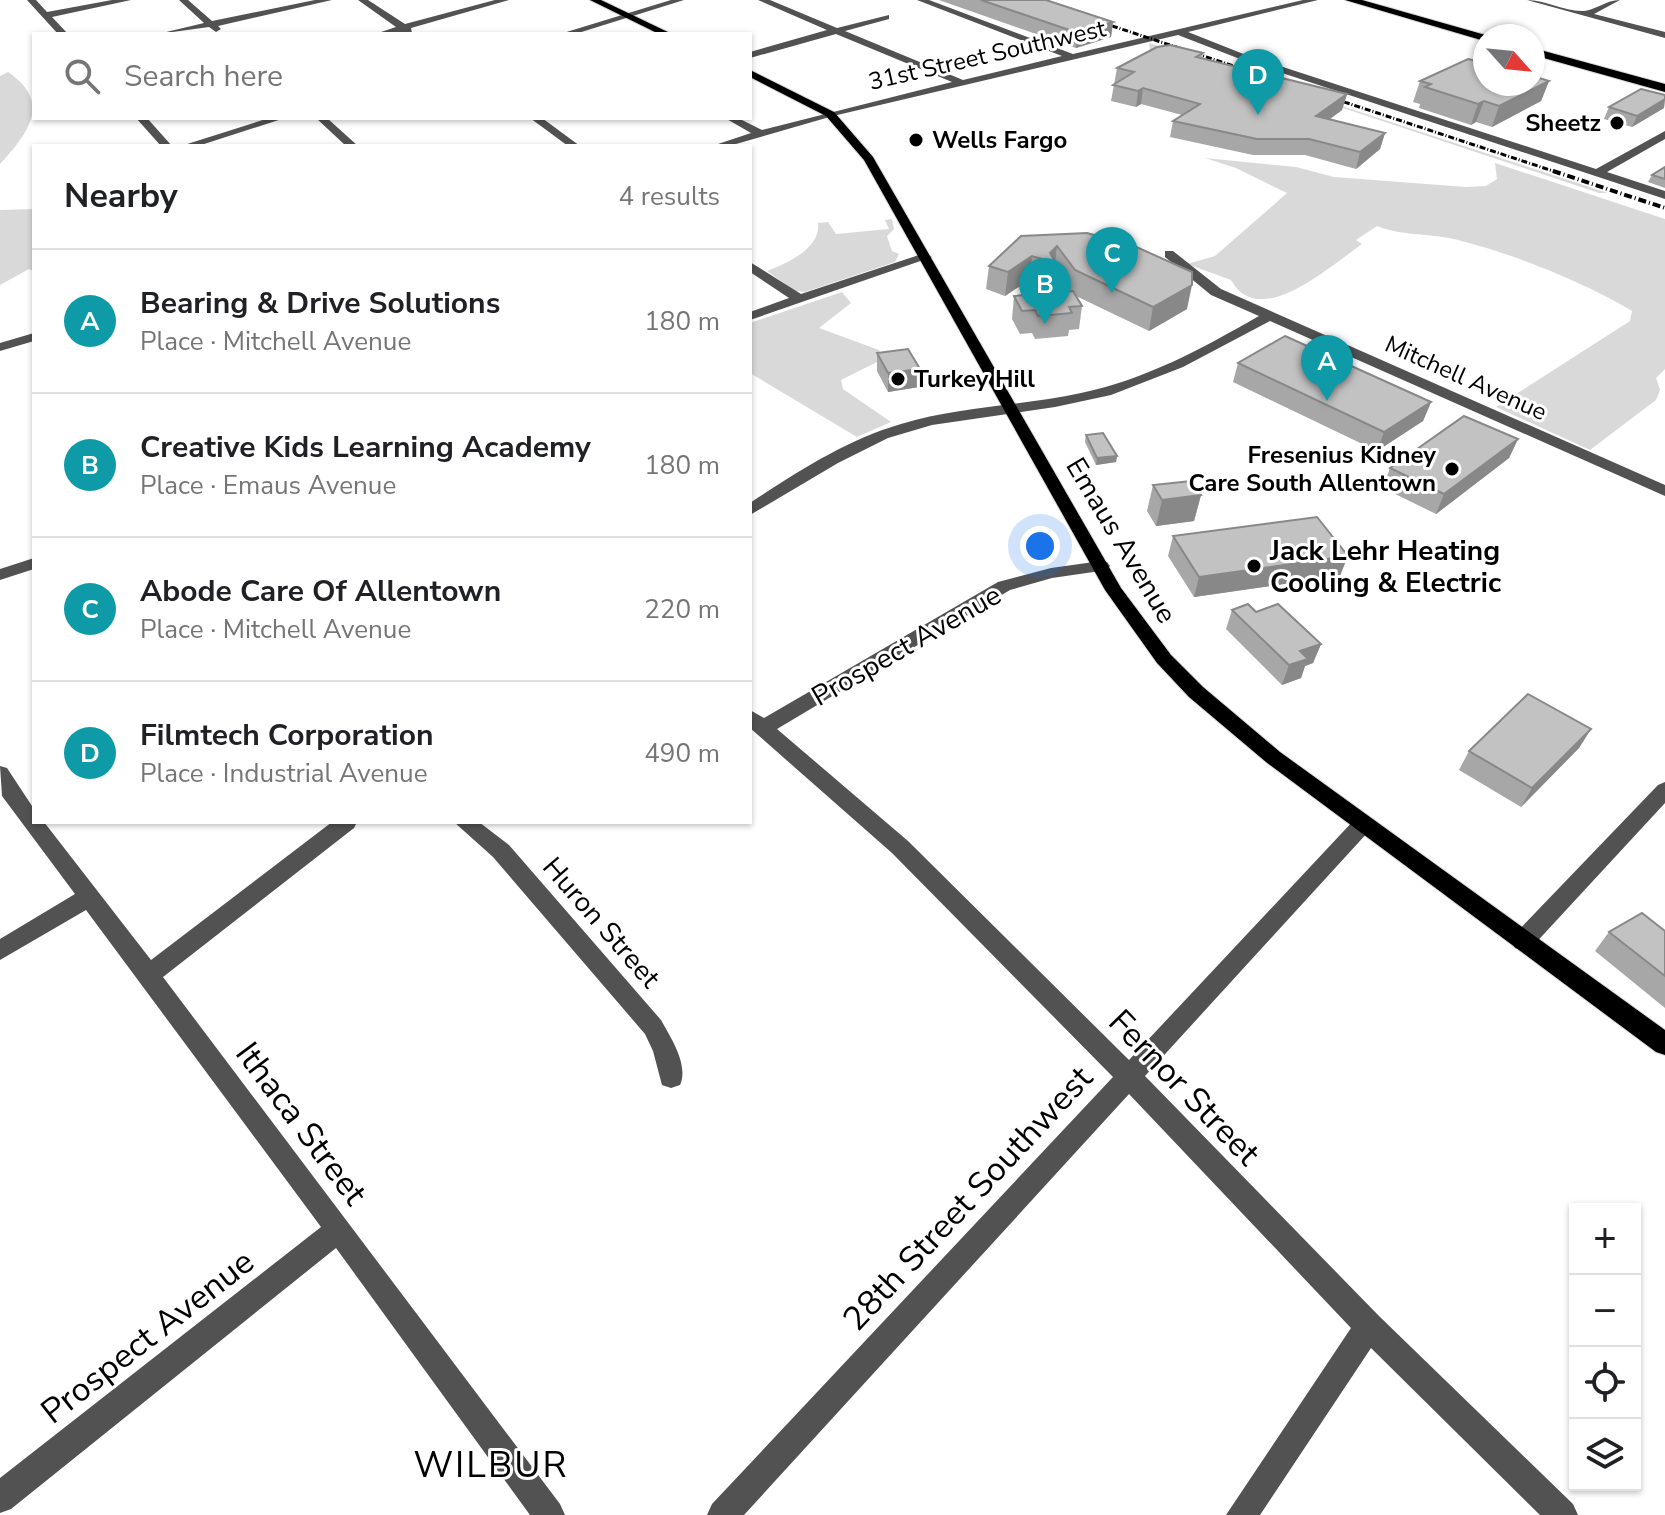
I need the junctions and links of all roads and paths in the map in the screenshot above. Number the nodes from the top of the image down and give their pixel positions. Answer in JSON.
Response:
{"nodes":[{"id":1,"x":31,"y":0,"type":"edge"},
{"id":2,"x":127,"y":0,"type":"edge"},
{"id":3,"x":183,"y":0,"type":"edge"},
{"id":4,"x":328,"y":0,"type":"edge"},
{"id":5,"x":362,"y":0,"type":"edge"},
{"id":6,"x":505,"y":0,"type":"edge"},
{"id":7,"x":594,"y":0,"type":"edge"},
{"id":8,"x":680,"y":0,"type":"edge"},
{"id":9,"x":762,"y":0,"type":"edge"},
{"id":10,"x":921,"y":0,"type":"edge"},
{"id":11,"x":1314,"y":0,"type":"edge"},
{"id":12,"x":1350,"y":0,"type":"edge"},
{"id":13,"x":1531,"y":0,"type":"edge"},
{"id":14,"x":1616,"y":0,"type":"edge"},
{"id":15,"x":1586,"y":14,"type":"junction"},
{"id":16,"x":45,"y":15,"type":"junction"},
{"id":17,"x":628,"y":15,"type":"junction"},
{"id":18,"x":886,"y":17,"type":"dead end"},
{"id":19,"x":212,"y":25,"type":"junction"},
{"id":20,"x":404,"y":28,"type":"junction"},
{"id":21,"x":837,"y":31,"type":"junction"},
{"id":22,"x":61,"y":32,"type":"edge"},
{"id":23,"x":174,"y":32,"type":"edge"},
{"id":24,"x":220,"y":32,"type":"edge"},
{"id":25,"x":388,"y":32,"type":"edge"},
{"id":26,"x":410,"y":32,"type":"edge"},
{"id":27,"x":572,"y":32,"type":"edge"},
{"id":28,"x":663,"y":32,"type":"edge"},
{"id":29,"x":1179,"y":32,"type":"junction"},
{"id":30,"x":1473,"y":35,"type":"edge"},
{"id":31,"x":1665,"y":35,"type":"edge"},
{"id":32,"x":752,"y":54,"type":"edge"},
{"id":33,"x":1545,"y":54,"type":"edge"},
{"id":34,"x":1073,"y":57,"type":"junction"},
{"id":35,"x":752,"y":74,"type":"edge"},
{"id":36,"x":962,"y":83,"type":"junction"},
{"id":37,"x":1665,"y":88,"type":"edge"},
{"id":38,"x":830,"y":114,"type":"junction"},
{"id":39,"x":143,"y":120,"type":"edge"},
{"id":40,"x":273,"y":120,"type":"edge"},
{"id":41,"x":323,"y":120,"type":"edge"},
{"id":42,"x":538,"y":120,"type":"edge"},
{"id":43,"x":734,"y":120,"type":"edge"},
{"id":44,"x":761,"y":134,"type":"junction"},
{"id":45,"x":1665,"y":134,"type":"edge"},
{"id":46,"x":165,"y":144,"type":"edge"},
{"id":47,"x":193,"y":144,"type":"edge"},
{"id":48,"x":351,"y":144,"type":"edge"},
{"id":49,"x":572,"y":144,"type":"edge"},
{"id":50,"x":724,"y":144,"type":"edge"},
{"id":51,"x":1597,"y":173,"type":"junction"},
{"id":52,"x":1665,"y":195,"type":"edge"},
{"id":53,"x":1169,"y":254,"type":"dead end"},
{"id":54,"x":926,"y":257,"type":"junction"},
{"id":55,"x":752,"y":267,"type":"edge"},
{"id":56,"x":799,"y":299,"type":"junction"},
{"id":57,"x":752,"y":315,"type":"edge"},
{"id":58,"x":1270,"y":315,"type":"junction"},
{"id":59,"x":32,"y":338,"type":"edge"},
{"id":60,"x":0,"y":347,"type":"edge"},
{"id":61,"x":1012,"y":408,"type":"junction"},
{"id":62,"x":1665,"y":491,"type":"edge"},
{"id":63,"x":752,"y":509,"type":"edge"},
{"id":64,"x":32,"y":564,"type":"edge"},
{"id":65,"x":1101,"y":566,"type":"junction"},
{"id":66,"x":0,"y":575,"type":"edge"},
{"id":67,"x":756,"y":723,"type":"edge"},
{"id":68,"x":0,"y":773,"type":"edge"},
{"id":69,"x":1665,"y":790,"type":"edge"},
{"id":70,"x":32,"y":821,"type":"edge"},
{"id":71,"x":34,"y":824,"type":"edge"},
{"id":72,"x":344,"y":824,"type":"edge"},
{"id":73,"x":467,"y":824,"type":"edge"},
{"id":74,"x":1362,"y":825,"type":"junction"},
{"id":75,"x":89,"y":897,"type":"junction"},
{"id":76,"x":1523,"y":941,"type":"junction"},
{"id":77,"x":0,"y":950,"type":"edge"},
{"id":78,"x":149,"y":975,"type":"junction"},
{"id":79,"x":1665,"y":1044,"type":"edge"},
{"id":80,"x":671,"y":1077,"type":"dead end"},
{"id":81,"x":1129,"y":1077,"type":"junction"},
{"id":82,"x":338,"y":1230,"type":"junction"},
{"id":83,"x":1369,"y":1326,"type":"junction"},
{"id":84,"x":0,"y":1498,"type":"edge"},
{"id":85,"x":549,"y":1515,"type":"edge"},
{"id":86,"x":723,"y":1515,"type":"edge"},
{"id":87,"x":1242,"y":1515,"type":"edge"},
{"id":88,"x":1562,"y":1515,"type":"edge"}],
"edges":[{"from":1,"to":16,"type":"street"},
{"from":2,"to":16,"type":"street"},
{"from":3,"to":19,"type":"street"},
{"from":4,"to":19,"type":"street"},
{"from":5,"to":20,"type":"street"},
{"from":6,"to":20,"type":"street"},
{"from":7,"to":17,"type":"main road"},
{"from":8,"to":17,"type":"street"},
{"from":9,"to":21,"type":"street"},
{"from":10,"to":34,"type":"street"},
{"from":11,"to":29,"type":"street","name":"31st Street Southwest"},
{"from":12,"to":30,"type":"highway"},
{"from":13,"to":15,"type":"street"},
{"from":14,"to":15,"type":"street"},
{"from":15,"to":31,"type":"street"},
{"from":16,"to":22,"type":"street"},
{"from":17,"to":27,"type":"street"},
{"from":17,"to":28,"type":"main road"},
{"from":18,"to":21,"type":"street"},
{"from":19,"to":23,"type":"street"},
{"from":19,"to":24,"type":"street"},
{"from":20,"to":25,"type":"street"},
{"from":20,"to":26,"type":"street"},
{"from":21,"to":32,"type":"street"},
{"from":21,"to":36,"type":"street"},
{"from":29,"to":34,"type":"street","name":"31st Street Southwest"},
{"from":29,"to":51,"type":"street"},
{"from":33,"to":37,"type":"highway"},
{"from":34,"to":36,"type":"street","name":"31st Street Southwest"},
{"from":35,"to":38,"type":"main road"},
{"from":36,"to":38,"type":"street","name":"31st Street Southwest"},
{"from":38,"to":44,"type":"street","name":"31st Street Southwest"},
{"from":38,"to":54,"type":"main road","name":"Emaus Avenue"},
{"from":39,"to":46,"type":"street"},
{"from":40,"to":47,"type":"street"},
{"from":41,"to":48,"type":"street"},
{"from":42,"to":49,"type":"street"},
{"from":43,"to":44,"type":"street"},
{"from":44,"to":50,"type":"street","name":"31st Street Southwest"},
{"from":45,"to":51,"type":"street"},
{"from":51,"to":52,"type":"street"},
{"from":53,"to":58,"type":"street","name":"Mitchell Avenue"},
{"from":54,"to":56,"type":"street"},
{"from":54,"to":61,"type":"main road","name":"Emaus Avenue"},
{"from":55,"to":56,"type":"street"},
{"from":56,"to":57,"type":"street"},
{"from":58,"to":61,"type":"street"},
{"from":58,"to":62,"type":"street","name":"Mitchell Avenue"},
{"from":59,"to":60,"type":"street"},
{"from":61,"to":63,"type":"street"},
{"from":61,"to":65,"type":"main road","name":"Emaus Avenue"},
{"from":64,"to":66,"type":"street"},
{"from":65,"to":67,"type":"street","name":"Prospect Avenue"},
{"from":65,"to":74,"type":"main road","name":"Emaus Avenue"},
{"from":67,"to":81,"type":"street","name":"Fernor Street"},
{"from":68,"to":70,"type":"street","name":"Ithaca Street"},
{"from":69,"to":76,"type":"street"},
{"from":71,"to":75,"type":"street","name":"Ithaca Street"},
{"from":72,"to":78,"type":"street"},
{"from":73,"to":80,"type":"street","name":"Huron Street"},
{"from":74,"to":76,"type":"main road","name":"Emaus Avenue"},
{"from":74,"to":81,"type":"street","name":"28th Street Southwest"},
{"from":75,"to":77,"type":"street"},
{"from":75,"to":78,"type":"street","name":"Ithaca Street"},
{"from":76,"to":79,"type":"main road","name":"Emaus Avenue"},
{"from":78,"to":82,"type":"street","name":"Ithaca Street"},
{"from":81,"to":83,"type":"street","name":"Fernor Street"},
{"from":81,"to":86,"type":"street","name":"28th Street Southwest"},
{"from":82,"to":84,"type":"street","name":"Prospect Avenue"},
{"from":82,"to":85,"type":"street","name":"Ithaca Street"},
{"from":83,"to":87,"type":"street"},
{"from":83,"to":88,"type":"street","name":"Fernor Street"}]}
